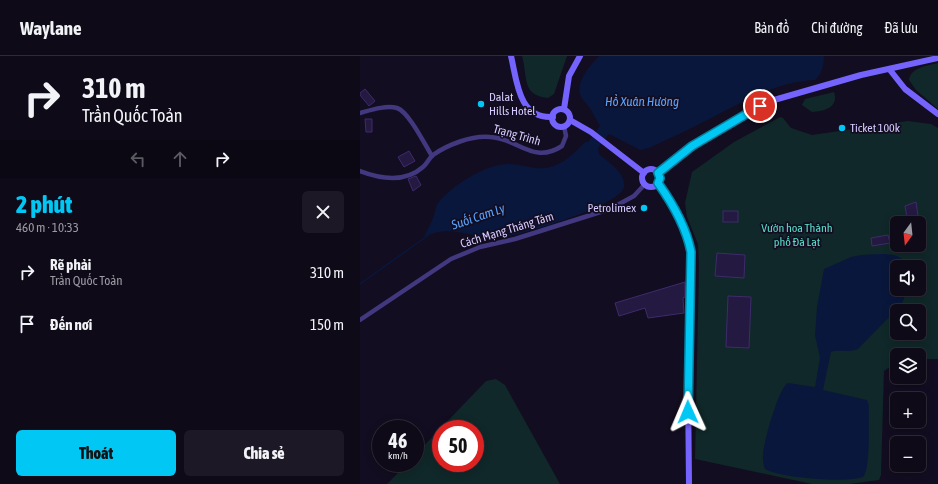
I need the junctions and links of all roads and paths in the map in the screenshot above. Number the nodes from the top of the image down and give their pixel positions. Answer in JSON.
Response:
{"nodes":[{"id":1,"x":511,"y":56,"type":"edge"},
{"id":2,"x":580,"y":56,"type":"edge"},
{"id":3,"x":938,"y":58,"type":"edge"},
{"id":4,"x":890,"y":70,"type":"junction"},
{"id":5,"x":564,"y":110,"type":"junction"},
{"id":6,"x":360,"y":113,"type":"edge"},
{"id":7,"x":938,"y":114,"type":"edge"},
{"id":8,"x":553,"y":117,"type":"junction"},
{"id":9,"x":570,"y":120,"type":"junction"},
{"id":10,"x":564,"y":126,"type":"junction"},
{"id":11,"x":432,"y":156,"type":"junction"},
{"id":12,"x":360,"y":171,"type":"edge"},
{"id":13,"x":644,"y":172,"type":"junction"},
{"id":14,"x":658,"y":173,"type":"junction"},
{"id":15,"x":658,"y":183,"type":"junction"},
{"id":16,"x":645,"y":184,"type":"junction"},
{"id":17,"x":360,"y":320,"type":"edge"},
{"id":18,"x":689,"y":484,"type":"edge"}],
"edges":[{"from":1,"to":8,"type":"main road"},
{"from":2,"to":5,"type":"main road"},
{"from":3,"to":4,"type":"main road"},
{"from":4,"to":7,"type":"main road"},
{"from":4,"to":14,"type":"main road"},
{"from":5,"to":8,"type":"main road"},
{"from":5,"to":9,"type":"main road"},
{"from":6,"to":11,"type":"street"},
{"from":8,"to":10,"type":"main road"},
{"from":9,"to":10,"type":"main road"},
{"from":9,"to":13,"type":"main road"},
{"from":10,"to":11,"type":"street","name":"Trạng Trình"},
{"from":11,"to":12,"type":"street","name":"Trạng Trình"},
{"from":13,"to":14,"type":"main road"},
{"from":13,"to":16,"type":"main road"},
{"from":14,"to":15,"type":"main road"},
{"from":15,"to":16,"type":"main road"},
{"from":15,"to":18,"type":"main road"},
{"from":16,"to":17,"type":"street","name":"Cách Mạng Tháng Tám"}]}
